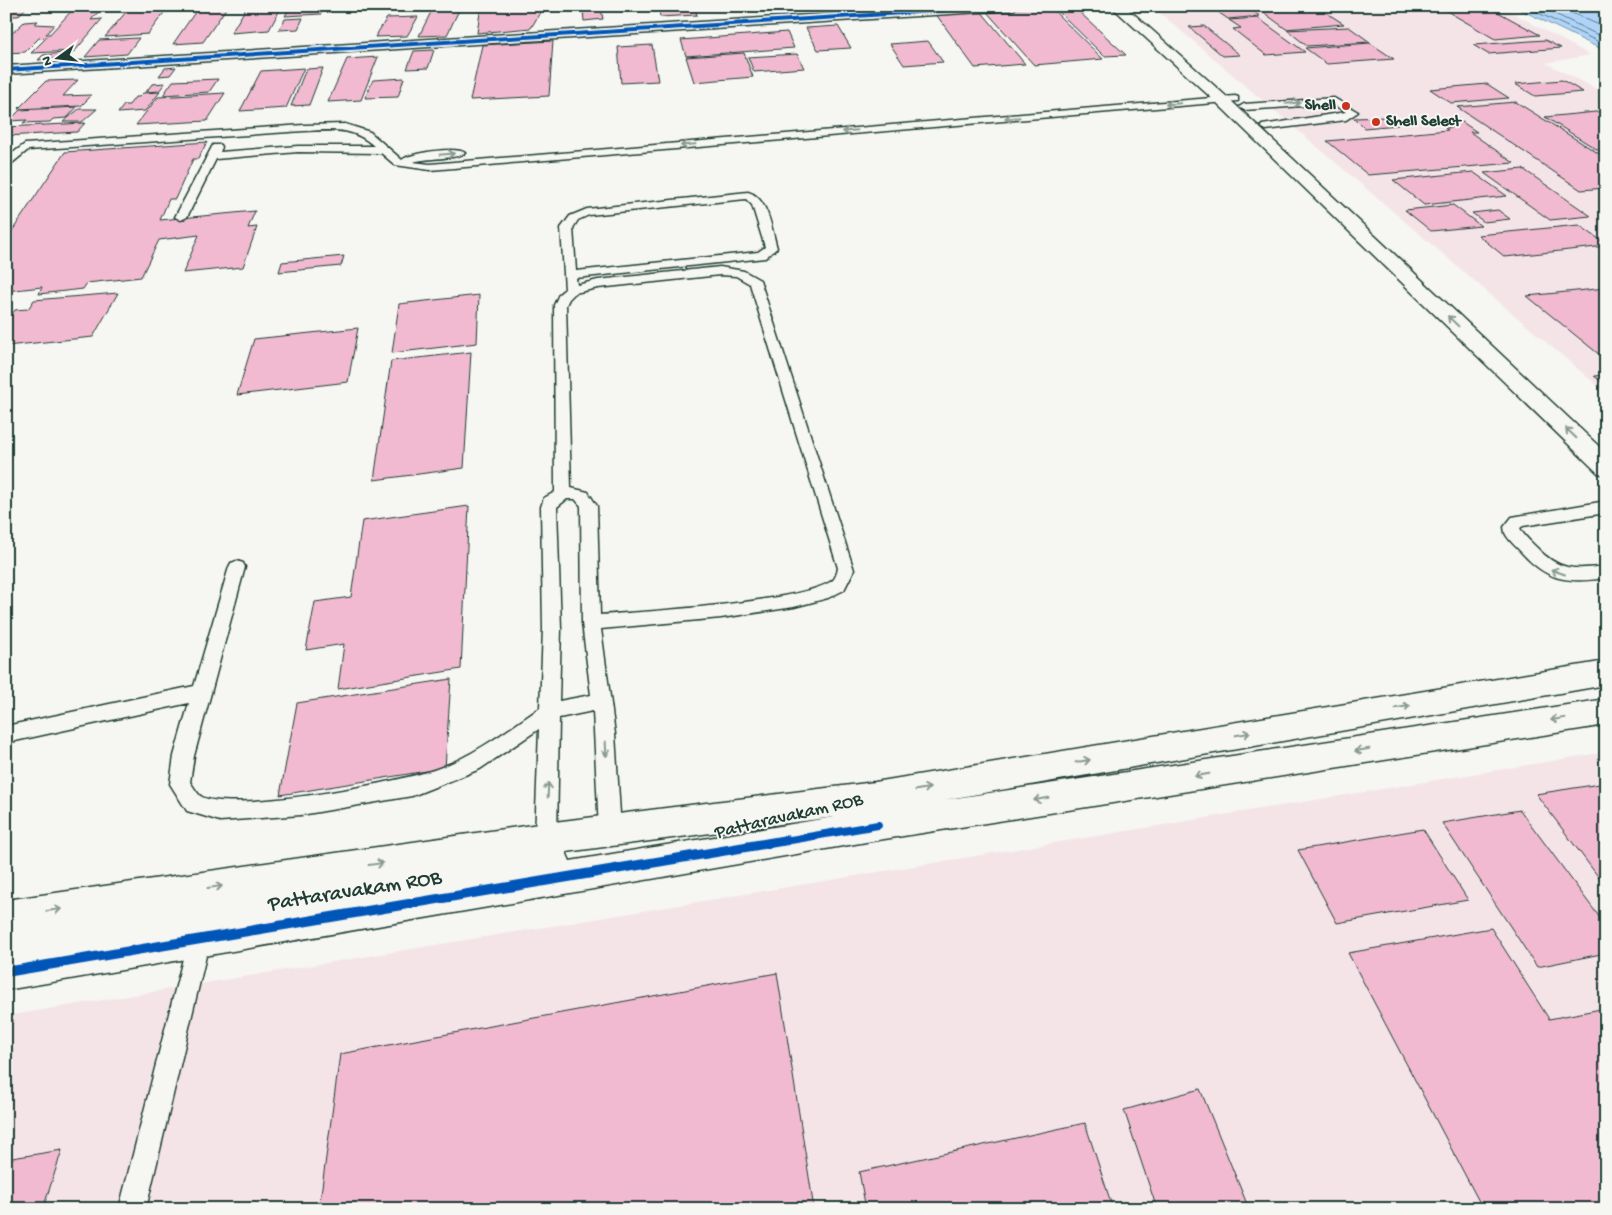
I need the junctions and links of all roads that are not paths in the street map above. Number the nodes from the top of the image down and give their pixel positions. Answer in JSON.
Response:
{"nodes":[{"id":1,"x":1013,"y":6,"type":"edge"},
{"id":2,"x":1116,"y":6,"type":"edge"},
{"id":3,"x":1130,"y":6,"type":"edge"},
{"id":4,"x":6,"y":70,"type":"edge"},
{"id":5,"x":1227,"y":97,"type":"junction"},
{"id":6,"x":1038,"y":105,"type":"dead end"},
{"id":7,"x":951,"y":112,"type":"dead end"},
{"id":8,"x":958,"y":122,"type":"junction"},
{"id":9,"x":1266,"y":127,"type":"junction"},
{"id":10,"x":224,"y":134,"type":"junction"},
{"id":11,"x":576,"y":143,"type":"dead end"},
{"id":12,"x":384,"y":150,"type":"junction"},
{"id":13,"x":473,"y":152,"type":"dead end"},
{"id":14,"x":576,"y":155,"type":"junction"},
{"id":15,"x":212,"y":156,"type":"junction"},
{"id":16,"x":399,"y":162,"type":"junction"},
{"id":17,"x":6,"y":165,"type":"edge"},
{"id":18,"x":181,"y":217,"type":"dead end"},
{"id":19,"x":570,"y":283,"type":"junction"},
{"id":20,"x":1562,"y":401,"type":"dead end"},
{"id":21,"x":1606,"y":467,"type":"edge"},
{"id":22,"x":563,"y":494,"type":"junction"},
{"id":23,"x":1606,"y":507,"type":"edge"},
{"id":24,"x":237,"y":567,"type":"dead end"},
{"id":25,"x":1606,"y":572,"type":"edge"},
{"id":26,"x":592,"y":623,"type":"junction"},
{"id":27,"x":1606,"y":673,"type":"edge"},
{"id":28,"x":202,"y":692,"type":"junction"},
{"id":29,"x":602,"y":701,"type":"junction"},
{"id":30,"x":551,"y":711,"type":"junction"},
{"id":31,"x":1606,"y":712,"type":"edge"},
{"id":32,"x":6,"y":735,"type":"edge"},
{"id":33,"x":876,"y":811,"type":"junction"},
{"id":34,"x":610,"y":830,"type":"junction"},
{"id":35,"x":546,"y":839,"type":"junction"},
{"id":36,"x":6,"y":917,"type":"edge"},
{"id":37,"x":199,"y":939,"type":"junction"},
{"id":38,"x":6,"y":946,"type":"edge"},
{"id":39,"x":6,"y":972,"type":"edge"},
{"id":40,"x":132,"y":1209,"type":"edge"}],
"edges":[{"from":1,"to":4,"type":"main road"},
{"from":2,"to":5,"type":"main road"},
{"from":3,"to":5,"type":"main road"},
{"from":5,"to":6,"type":"lane"},
{"from":5,"to":8,"type":"lane","one_way":true},
{"from":5,"to":9,"type":"main road"},
{"from":5,"to":9,"type":"lane","one_way":true},
{"from":21,"to":5,"type":"main road","one_way":true},
{"from":7,"to":8,"type":"lane"},
{"from":8,"to":14,"type":"lane","one_way":true},
{"from":9,"to":20,"type":"main road"},
{"from":10,"to":12,"type":"lane"},
{"from":10,"to":15,"type":"lane"},
{"from":10,"to":17,"type":"lane"},
{"from":11,"to":14,"type":"lane"},
{"from":12,"to":15,"type":"lane"},
{"from":12,"to":16,"type":"lane"},
{"from":16,"to":13,"type":"lane","one_way":true},
{"from":14,"to":16,"type":"lane"},
{"from":15,"to":18,"type":"lane"},
{"from":19,"to":19,"type":"lane"},
{"from":19,"to":22,"type":"lane"},
{"from":19,"to":26,"type":"lane"},
{"from":22,"to":26,"type":"lane"},
{"from":22,"to":30,"type":"lane"},
{"from":25,"to":23,"type":"lane","one_way":true},
{"from":24,"to":28,"type":"lane"},
{"from":26,"to":29,"type":"lane"},
{"from":33,"to":27,"type":"main road","one_way":true},
{"from":28,"to":30,"type":"lane"},
{"from":28,"to":32,"type":"lane"},
{"from":29,"to":30,"type":"lane"},
{"from":29,"to":34,"type":"lane","one_way":true},
{"from":35,"to":30,"type":"lane","one_way":true},
{"from":31,"to":33,"type":"main road","one_way":true},
{"from":33,"to":34,"type":"main road"},
{"from":33,"to":37,"type":"main road"},
{"from":33,"to":38,"type":"main road","name":"Pattaravakam ROB"},
{"from":34,"to":35,"type":"main road"},
{"from":36,"to":35,"type":"main road","one_way":true},
{"from":37,"to":39,"type":"main road"},
{"from":37,"to":40,"type":"lane"}]}
